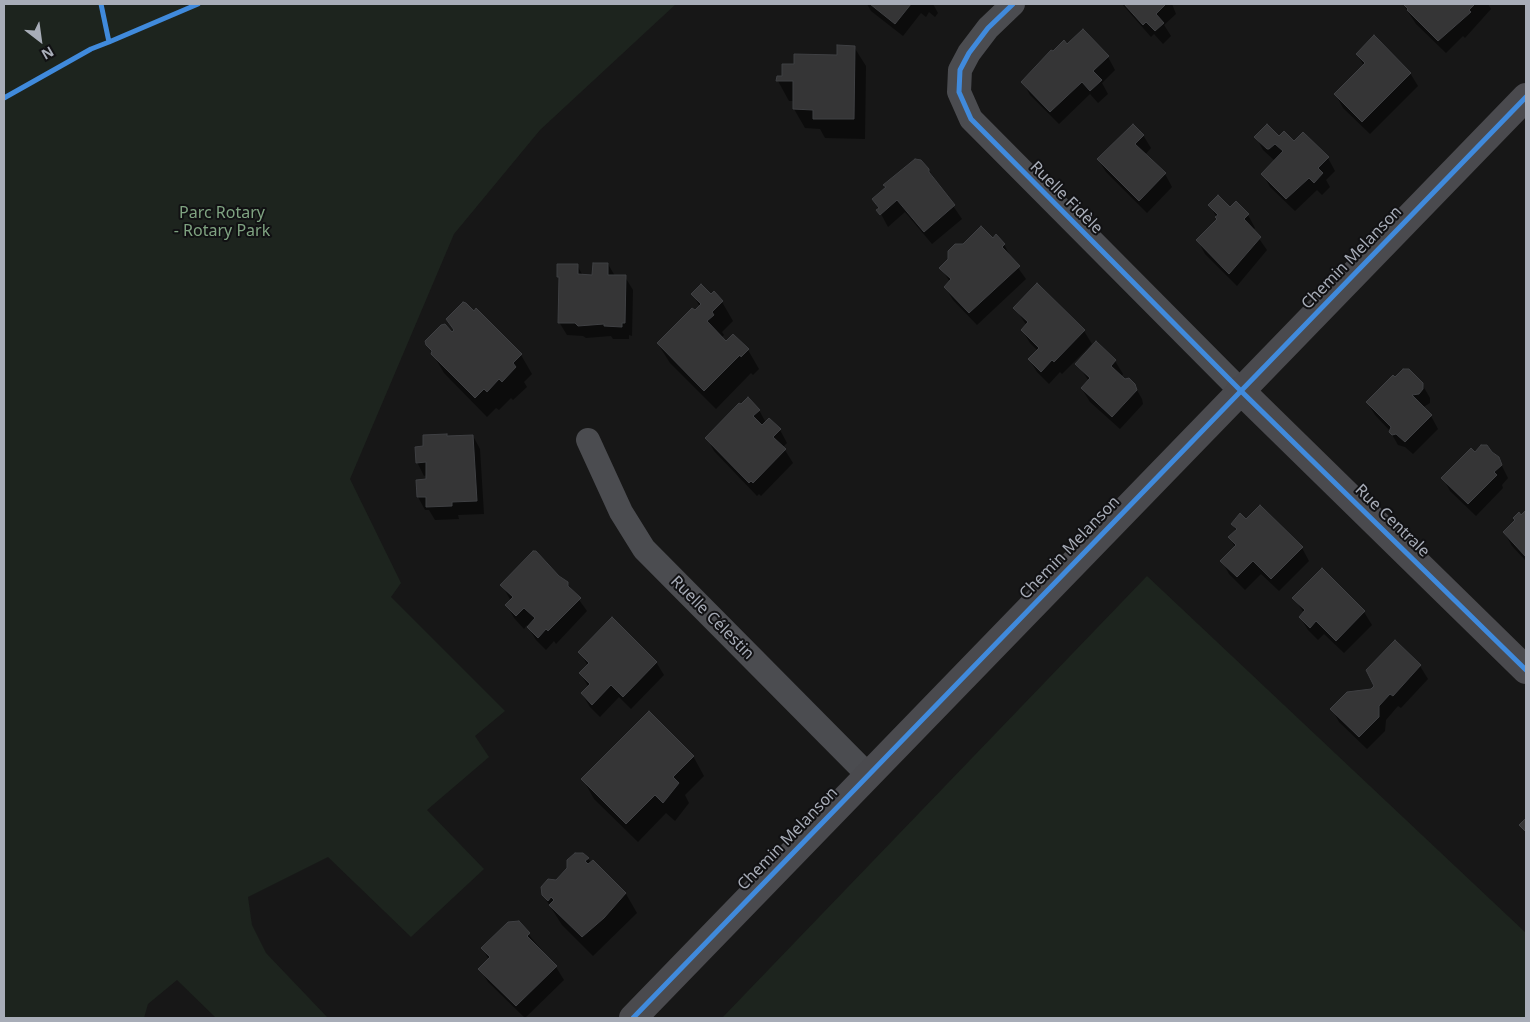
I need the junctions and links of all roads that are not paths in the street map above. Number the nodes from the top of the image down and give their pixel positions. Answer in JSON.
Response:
{"nodes":[{"id":1,"x":1013,"y":4,"type":"edge"},
{"id":2,"x":1526,"y":97,"type":"edge"},
{"id":3,"x":1240,"y":390,"type":"junction"},
{"id":4,"x":588,"y":440,"type":"dead end"},
{"id":5,"x":1526,"y":670,"type":"edge"},
{"id":6,"x":868,"y":775,"type":"junction"},
{"id":7,"x":633,"y":1018,"type":"edge"}],
"edges":[{"from":1,"to":3,"type":"street","name":"Ruelle Fidèle"},
{"from":2,"to":3,"type":"street","name":"Chemin Melanson"},
{"from":3,"to":5,"type":"street","name":"Rue Centrale"},
{"from":3,"to":6,"type":"street","name":"Chemin Melanson"},
{"from":4,"to":6,"type":"street","name":"Ruelle Célestin"},
{"from":6,"to":7,"type":"street","name":"Chemin Melanson"}]}
